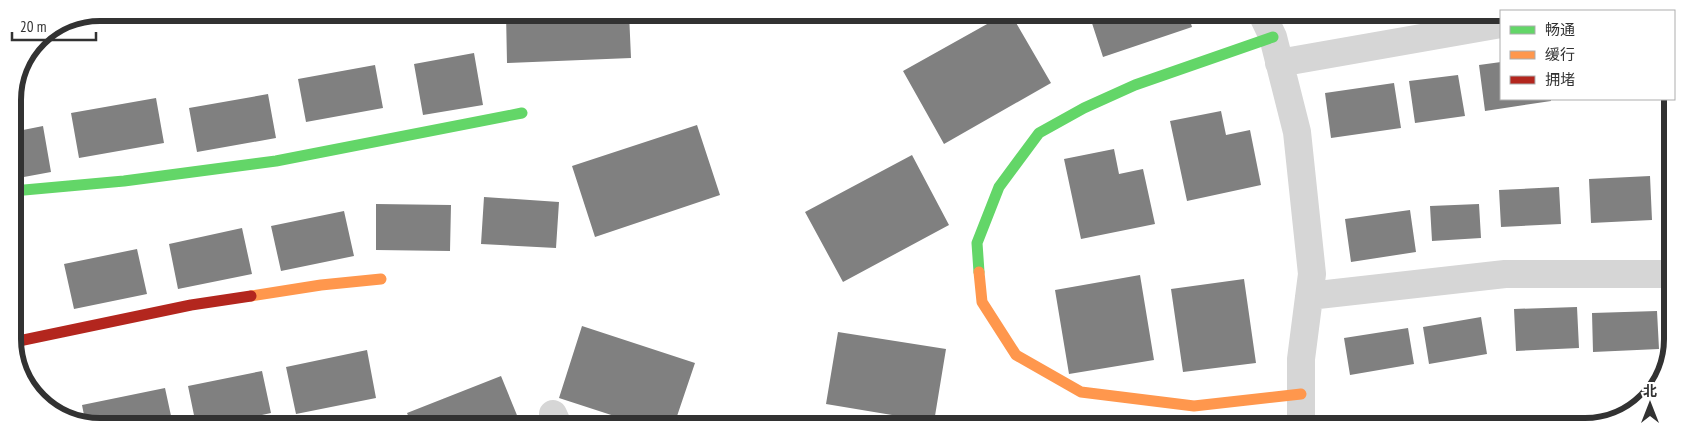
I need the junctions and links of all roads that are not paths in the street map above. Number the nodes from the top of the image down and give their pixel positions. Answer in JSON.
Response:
{"nodes":[{"id":1,"x":1500,"y":24,"type":"edge"},
{"id":2,"x":1271,"y":38,"type":"edge"},
{"id":3,"x":522,"y":113,"type":"dead end"},
{"id":4,"x":21,"y":190,"type":"edge"},
{"id":5,"x":1664,"y":274,"type":"edge"},
{"id":6,"x":381,"y":279,"type":"dead end"},
{"id":7,"x":1309,"y":296,"type":"junction"},
{"id":8,"x":21,"y":340,"type":"edge"},
{"id":9,"x":1301,"y":394,"type":"junction"},
{"id":10,"x":1301,"y":418,"type":"edge"}],
"edges":[{"from":1,"to":2,"type":"street"},
{"from":2,"to":7,"type":"street"},
{"from":2,"to":9,"type":"street"},
{"from":3,"to":4,"type":"street"},
{"from":5,"to":7,"type":"street"},
{"from":6,"to":8,"type":"street"},
{"from":7,"to":9,"type":"street"},
{"from":9,"to":10,"type":"street"}]}
